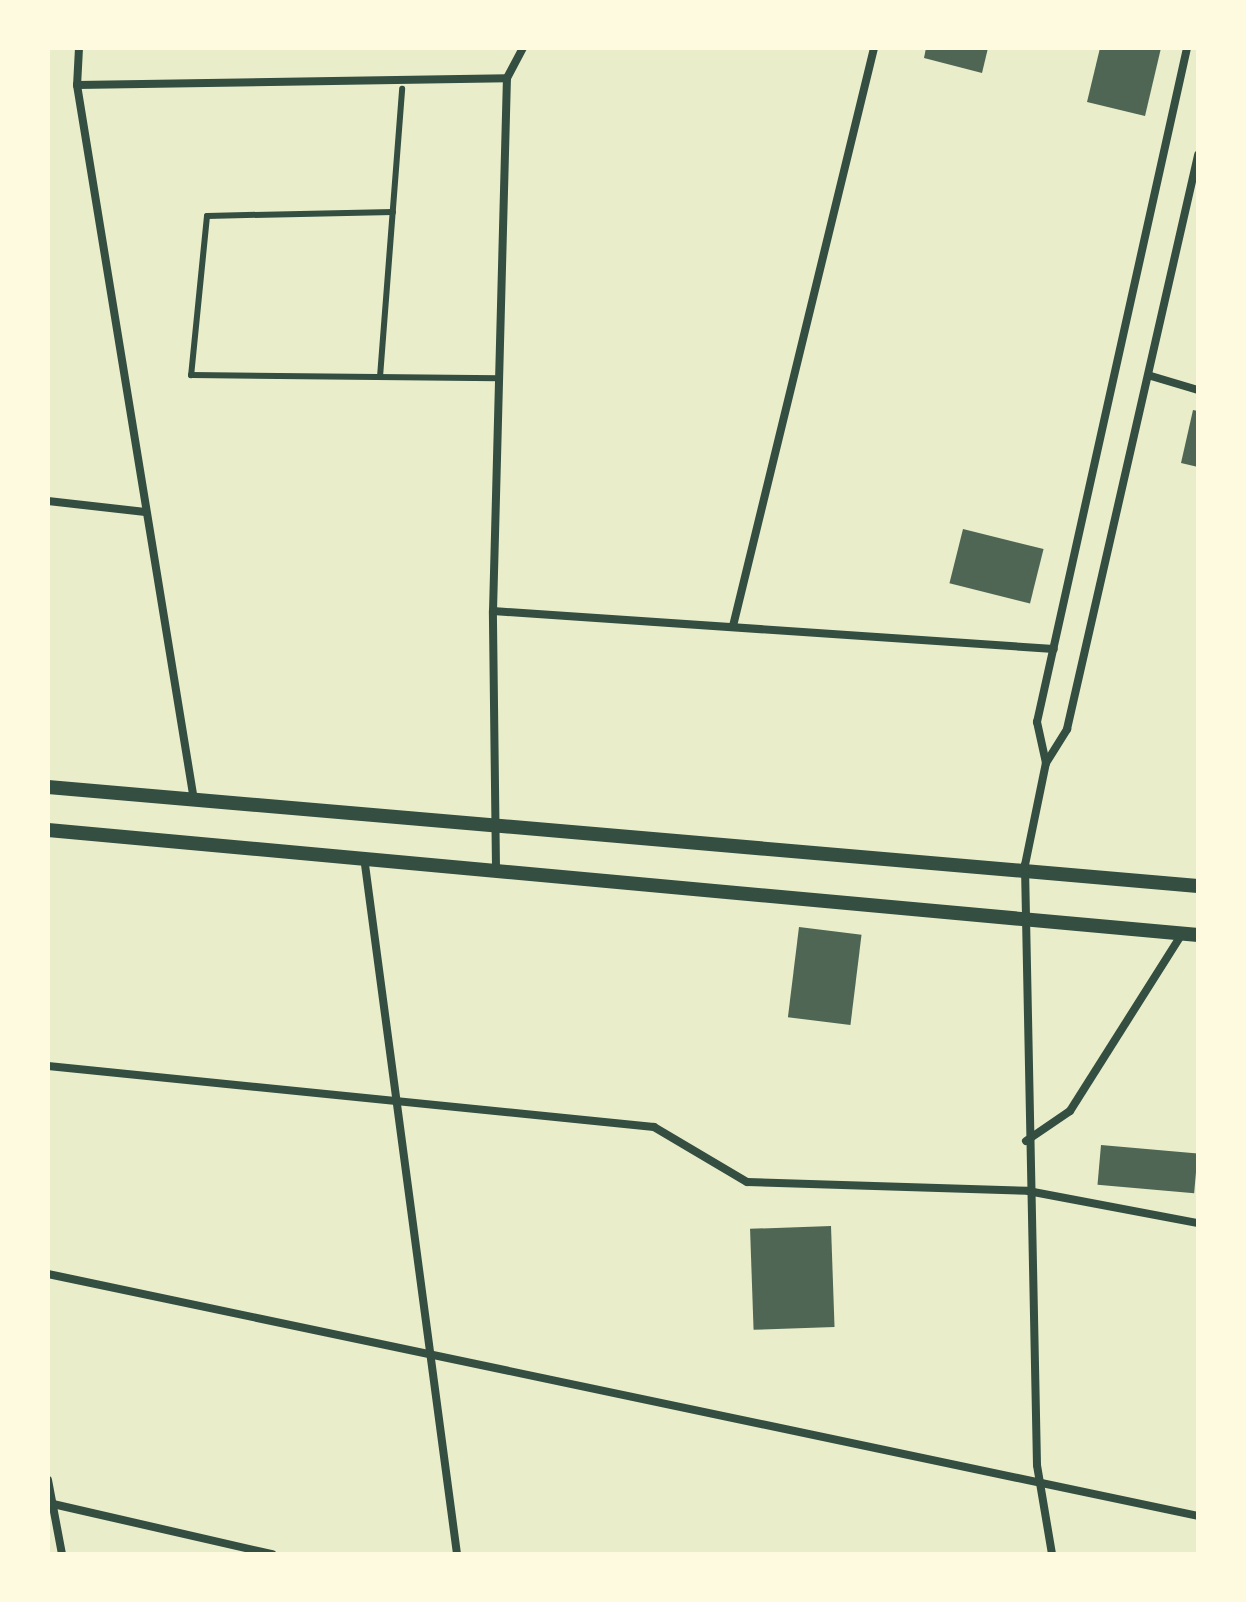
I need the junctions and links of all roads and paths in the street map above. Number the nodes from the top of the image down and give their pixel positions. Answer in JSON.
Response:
{"nodes":[{"id":1,"x":79,"y":48,"type":"edge"},
{"id":2,"x":523,"y":48,"type":"edge"},
{"id":3,"x":874,"y":48,"type":"edge"},
{"id":4,"x":1187,"y":48,"type":"edge"},
{"id":5,"x":507,"y":78,"type":"junction"},
{"id":6,"x":77,"y":85,"type":"junction"},
{"id":7,"x":402,"y":89,"type":"dead end"},
{"id":8,"x":1198,"y":155,"type":"edge"},
{"id":9,"x":393,"y":212,"type":"junction"},
{"id":10,"x":1151,"y":376,"type":"junction"},
{"id":11,"x":380,"y":377,"type":"junction"},
{"id":12,"x":499,"y":378,"type":"junction"},
{"id":13,"x":1198,"y":390,"type":"edge"},
{"id":14,"x":48,"y":501,"type":"edge"},
{"id":15,"x":145,"y":512,"type":"junction"},
{"id":16,"x":493,"y":611,"type":"junction"},
{"id":17,"x":733,"y":626,"type":"junction"},
{"id":18,"x":1054,"y":649,"type":"junction"},
{"id":19,"x":1046,"y":763,"type":"junction"},
{"id":20,"x":48,"y":787,"type":"edge"},
{"id":21,"x":194,"y":800,"type":"junction"},
{"id":22,"x":498,"y":826,"type":"junction"},
{"id":23,"x":48,"y":830,"type":"edge"},
{"id":24,"x":364,"y":857,"type":"junction"},
{"id":25,"x":1025,"y":865,"type":"junction"},
{"id":26,"x":496,"y":868,"type":"junction"},
{"id":27,"x":1198,"y":886,"type":"edge"},
{"id":28,"x":1021,"y":915,"type":"junction"},
{"id":29,"x":1190,"y":934,"type":"edge"},
{"id":30,"x":48,"y":1066,"type":"edge"},
{"id":31,"x":393,"y":1099,"type":"junction"},
{"id":32,"x":1026,"y":1141,"type":"junction"},
{"id":33,"x":1028,"y":1191,"type":"junction"},
{"id":34,"x":1198,"y":1223,"type":"edge"},
{"id":35,"x":48,"y":1274,"type":"edge"},
{"id":36,"x":428,"y":1355,"type":"junction"},
{"id":37,"x":48,"y":1480,"type":"edge"},
{"id":38,"x":1039,"y":1482,"type":"junction"},
{"id":39,"x":53,"y":1504,"type":"junction"},
{"id":40,"x":1198,"y":1516,"type":"edge"},
{"id":41,"x":62,"y":1554,"type":"edge"},
{"id":42,"x":272,"y":1554,"type":"edge"},
{"id":43,"x":457,"y":1554,"type":"edge"},
{"id":44,"x":1052,"y":1554,"type":"edge"}],
"edges":[{"from":1,"to":6,"type":"street"},
{"from":2,"to":5,"type":"street"},
{"from":3,"to":17,"type":"street"},
{"from":4,"to":18,"type":"street"},
{"from":5,"to":6,"type":"street"},
{"from":5,"to":12,"type":"street"},
{"from":6,"to":15,"type":"street"},
{"from":7,"to":9,"type":"lane"},
{"from":8,"to":10,"type":"street"},
{"from":9,"to":11,"type":"lane"},
{"from":9,"to":11,"type":"lane"},
{"from":10,"to":13,"type":"street"},
{"from":10,"to":19,"type":"street"},
{"from":11,"to":12,"type":"lane"},
{"from":12,"to":16,"type":"street"},
{"from":14,"to":15,"type":"street"},
{"from":15,"to":21,"type":"street"},
{"from":16,"to":17,"type":"street"},
{"from":16,"to":22,"type":"street"},
{"from":17,"to":18,"type":"street"},
{"from":18,"to":19,"type":"street"},
{"from":19,"to":25,"type":"street"},
{"from":20,"to":21,"type":"street"},
{"from":21,"to":22,"type":"street"},
{"from":22,"to":25,"type":"street"},
{"from":22,"to":26,"type":"street"},
{"from":23,"to":24,"type":"street"},
{"from":24,"to":26,"type":"street"},
{"from":24,"to":31,"type":"street"},
{"from":25,"to":27,"type":"street"},
{"from":25,"to":28,"type":"street"},
{"from":26,"to":28,"type":"street"},
{"from":28,"to":29,"type":"street"},
{"from":28,"to":32,"type":"street"},
{"from":29,"to":32,"type":"street"},
{"from":30,"to":31,"type":"street"},
{"from":31,"to":33,"type":"street"},
{"from":31,"to":36,"type":"street"},
{"from":32,"to":33,"type":"street"},
{"from":33,"to":34,"type":"street"},
{"from":33,"to":38,"type":"street"},
{"from":35,"to":36,"type":"street"},
{"from":36,"to":38,"type":"street"},
{"from":36,"to":43,"type":"street"},
{"from":37,"to":39,"type":"street"},
{"from":38,"to":40,"type":"street"},
{"from":38,"to":44,"type":"street"},
{"from":39,"to":41,"type":"street"},
{"from":39,"to":42,"type":"street"}]}
